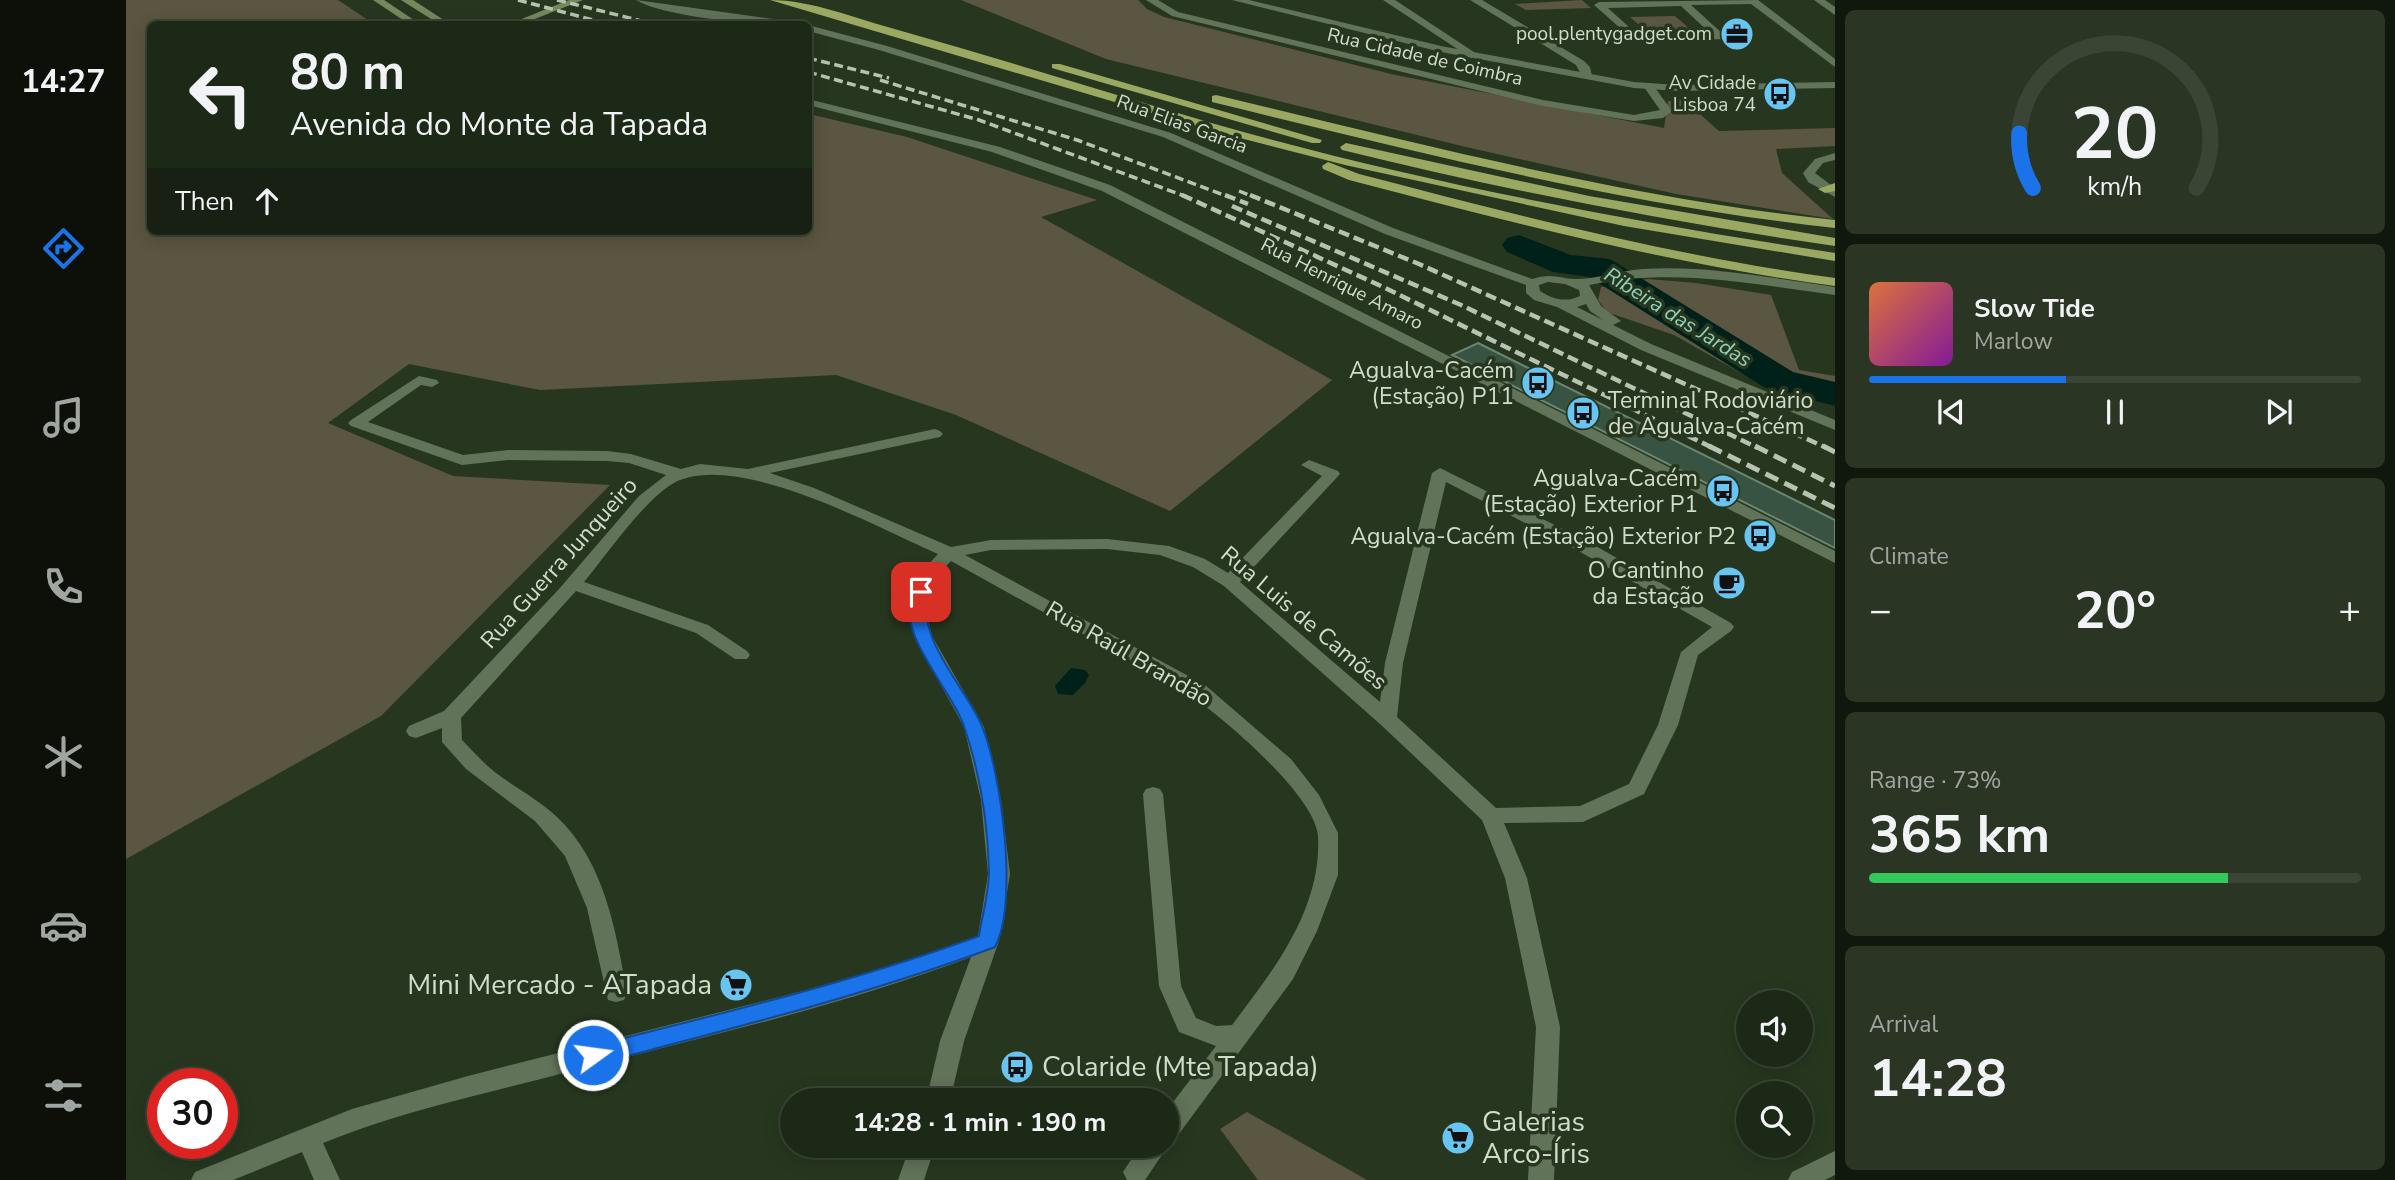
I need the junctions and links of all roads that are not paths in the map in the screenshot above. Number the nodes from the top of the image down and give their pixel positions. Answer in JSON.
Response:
{"nodes":[{"id":1,"x":378,"y":0,"type":"edge"},
{"id":2,"x":406,"y":0,"type":"edge"},
{"id":3,"x":578,"y":0,"type":"edge"},
{"id":4,"x":641,"y":0,"type":"edge"},
{"id":5,"x":775,"y":0,"type":"edge"},
{"id":6,"x":819,"y":0,"type":"edge"},
{"id":7,"x":1152,"y":0,"type":"edge"},
{"id":8,"x":1237,"y":0,"type":"edge"},
{"id":9,"x":1388,"y":0,"type":"edge"},
{"id":10,"x":1475,"y":0,"type":"edge"},
{"id":11,"x":1819,"y":0,"type":"edge"},
{"id":12,"x":1753,"y":1,"type":"edge"},
{"id":13,"x":1684,"y":4,"type":"junction"},
{"id":14,"x":1835,"y":12,"type":"edge"},
{"id":15,"x":410,"y":21,"type":"edge"},
{"id":16,"x":440,"y":21,"type":"edge"},
{"id":17,"x":522,"y":21,"type":"edge"},
{"id":18,"x":764,"y":21,"type":"edge"},
{"id":19,"x":812,"y":30,"type":"edge"},
{"id":20,"x":1475,"y":56,"type":"junction"},
{"id":21,"x":1835,"y":64,"type":"edge"},
{"id":22,"x":1587,"y":76,"type":"junction"},
{"id":23,"x":1097,"y":77,"type":"junction"},
{"id":24,"x":1835,"y":83,"type":"edge"},
{"id":25,"x":1649,"y":87,"type":"junction"},
{"id":26,"x":812,"y":103,"type":"edge"},
{"id":27,"x":1274,"y":144,"type":"junction"},
{"id":28,"x":1835,"y":156,"type":"edge"},
{"id":29,"x":1832,"y":190,"type":"edge"},
{"id":30,"x":1429,"y":196,"type":"junction"},
{"id":31,"x":1835,"y":224,"type":"edge"},
{"id":32,"x":1835,"y":242,"type":"edge"},
{"id":33,"x":1835,"y":257,"type":"edge"},
{"id":34,"x":1835,"y":269,"type":"edge"},
{"id":35,"x":1835,"y":282,"type":"edge"},
{"id":36,"x":1532,"y":283,"type":"junction"},
{"id":37,"x":1584,"y":286,"type":"junction"},
{"id":38,"x":1835,"y":291,"type":"edge"},
{"id":39,"x":1562,"y":304,"type":"junction"},
{"id":40,"x":1719,"y":376,"type":"junction"},
{"id":41,"x":432,"y":383,"type":"dead end"},
{"id":42,"x":1835,"y":425,"type":"edge"},
{"id":43,"x":935,"y":434,"type":"dead end"},
{"id":44,"x":1309,"y":465,"type":"dead end"},
{"id":45,"x":680,"y":474,"type":"junction"},
{"id":46,"x":748,"y":474,"type":"junction"},
{"id":47,"x":950,"y":553,"type":"junction"},
{"id":48,"x":1835,"y":558,"type":"edge"},
{"id":49,"x":1230,"y":582,"type":"junction"},
{"id":50,"x":573,"y":584,"type":"junction"},
{"id":51,"x":741,"y":655,"type":"dead end"},
{"id":52,"x":451,"y":716,"type":"junction"},
{"id":53,"x":1387,"y":719,"type":"junction"},
{"id":54,"x":416,"y":731,"type":"dead end"},
{"id":55,"x":1153,"y":794,"type":"dead end"},
{"id":56,"x":1491,"y":817,"type":"junction"},
{"id":57,"x":988,"y":941,"type":"junction"},
{"id":58,"x":616,"y":993,"type":"dead end"},
{"id":59,"x":1240,"y":1035,"type":"junction"},
{"id":60,"x":941,"y":1088,"type":"edge"},
{"id":61,"x":1179,"y":1114,"type":"edge"},
{"id":62,"x":308,"y":1137,"type":"junction"},
{"id":63,"x":919,"y":1158,"type":"edge"},
{"id":64,"x":1146,"y":1158,"type":"edge"},
{"id":65,"x":1835,"y":1163,"type":"edge"},
{"id":66,"x":1136,"y":1172,"type":"dead end"},
{"id":67,"x":204,"y":1180,"type":"edge"},
{"id":68,"x":327,"y":1180,"type":"edge"},
{"id":69,"x":911,"y":1180,"type":"edge"},
{"id":70,"x":1541,"y":1180,"type":"edge"},
{"id":71,"x":1801,"y":1180,"type":"edge"}],
"edges":[{"from":1,"to":15,"type":"main road"},
{"from":2,"to":16,"type":"main road"},
{"from":3,"to":17,"type":"main road"},
{"from":4,"to":18,"type":"street"},
{"from":5,"to":27,"type":"highway"},
{"from":6,"to":23,"type":"highway"},
{"from":7,"to":25,"type":"street","name":"Rua Cidade de Coimbra"},
{"from":8,"to":20,"type":"street"},
{"from":9,"to":20,"type":"street"},
{"from":10,"to":22,"type":"street"},
{"from":11,"to":14,"type":"street"},
{"from":12,"to":13,"type":"street"},
{"from":12,"to":21,"type":"street"},
{"from":13,"to":13,"type":"street"},
{"from":19,"to":36,"type":"street","name":"Rua Elias Garcia"},
{"from":20,"to":22,"type":"street"},
{"from":22,"to":25,"type":"street"},
{"from":23,"to":31,"type":"highway"},
{"from":23,"to":32,"type":"highway"},
{"from":24,"to":25,"type":"street"},
{"from":26,"to":48,"type":"street","name":"Rua Henrique Amaro"},
{"from":27,"to":30,"type":"highway"},
{"from":27,"to":33,"type":"highway"},
{"from":28,"to":29,"type":"street"},
{"from":30,"to":34,"type":"highway"},
{"from":30,"to":35,"type":"highway"},
{"from":36,"to":37,"type":"street"},
{"from":36,"to":39,"type":"street"},
{"from":37,"to":38,"type":"street"},
{"from":37,"to":39,"type":"street"},
{"from":37,"to":40,"type":"street"},
{"from":39,"to":40,"type":"street"},
{"from":40,"to":42,"type":"street"},
{"from":41,"to":45,"type":"street"},
{"from":43,"to":46,"type":"street"},
{"from":44,"to":49,"type":"street"},
{"from":45,"to":46,"type":"street","name":"Rua Guerra Junqueiro"},
{"from":45,"to":50,"type":"street","name":"Rua Guerra Junqueiro"},
{"from":46,"to":47,"type":"street","name":"Rua Guerra Junqueiro"},
{"from":47,"to":49,"type":"street","name":"Rua Luis de Camões"},
{"from":47,"to":57,"type":"street"},
{"from":47,"to":59,"type":"street","name":"Rua Raúl Brandão"},
{"from":49,"to":53,"type":"street","name":"Rua Luis de Camões"},
{"from":50,"to":51,"type":"street"},
{"from":50,"to":52,"type":"street","name":"Rua Guerra Junqueiro"},
{"from":52,"to":54,"type":"street","name":"Rua Guerra Junqueiro"},
{"from":52,"to":58,"type":"street"},
{"from":53,"to":56,"type":"street","name":"Rua Luis de Camões"},
{"from":53,"to":56,"type":"street"},
{"from":55,"to":59,"type":"street"},
{"from":56,"to":70,"type":"street","name":"Rua Luis de Camões"},
{"from":57,"to":60,"type":"street"},
{"from":57,"to":62,"type":"street"},
{"from":59,"to":61,"type":"street","name":"Rua Raúl Brandão"},
{"from":62,"to":67,"type":"street"},
{"from":62,"to":68,"type":"street"},
{"from":63,"to":69,"type":"street"},
{"from":64,"to":66,"type":"street"},
{"from":65,"to":71,"type":"street"}]}
